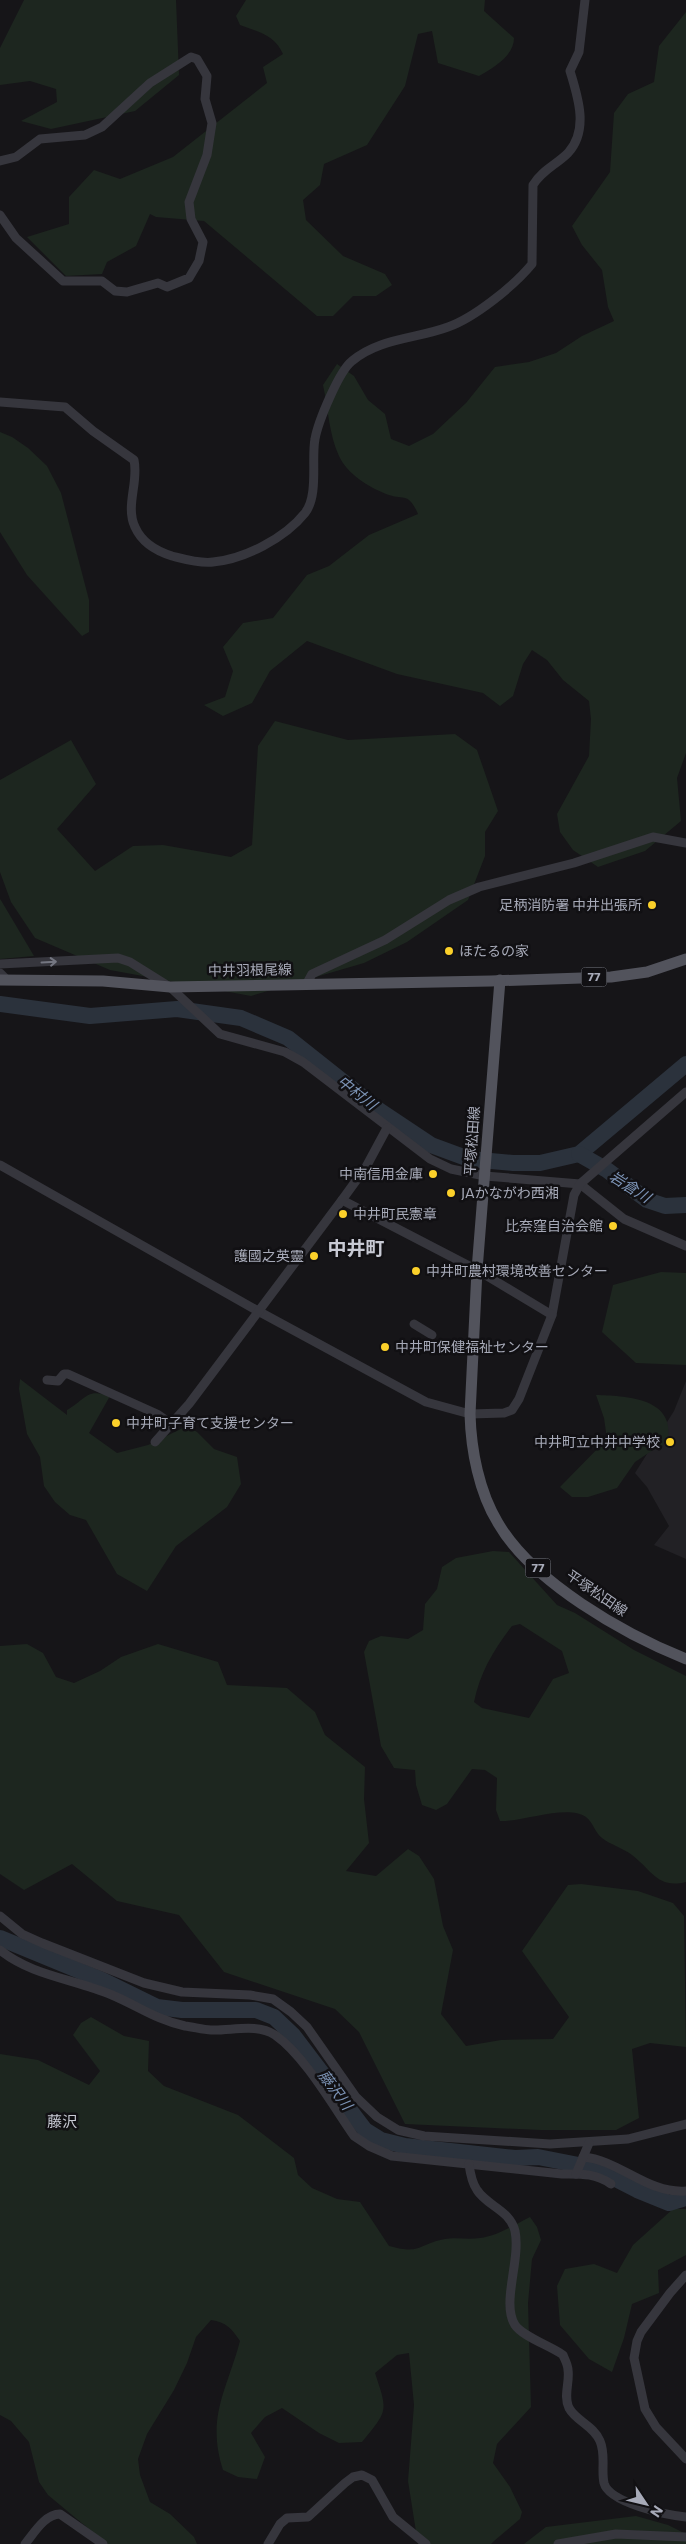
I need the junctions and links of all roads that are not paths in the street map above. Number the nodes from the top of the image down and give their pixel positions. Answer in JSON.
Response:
{"nodes":[{"id":1,"x":585,"y":0,"type":"edge"},
{"id":2,"x":0,"y":161,"type":"edge"},
{"id":3,"x":0,"y":215,"type":"edge"},
{"id":4,"x":0,"y":402,"type":"edge"},
{"id":5,"x":686,"y":843,"type":"edge"},
{"id":6,"x":686,"y":959,"type":"edge"},
{"id":7,"x":0,"y":964,"type":"edge"},
{"id":8,"x":2,"y":978,"type":"edge"},
{"id":9,"x":500,"y":980,"type":"junction"},
{"id":10,"x":306,"y":984,"type":"junction"},
{"id":11,"x":170,"y":987,"type":"junction"},
{"id":12,"x":686,"y":1092,"type":"edge"},
{"id":13,"x":388,"y":1128,"type":"junction"},
{"id":14,"x":0,"y":1165,"type":"edge"},
{"id":15,"x":485,"y":1172,"type":"junction"},
{"id":16,"x":580,"y":1184,"type":"junction"},
{"id":17,"x":342,"y":1200,"type":"junction"},
{"id":18,"x":686,"y":1246,"type":"edge"},
{"id":19,"x":477,"y":1270,"type":"junction"},
{"id":20,"x":258,"y":1311,"type":"junction"},
{"id":21,"x":552,"y":1315,"type":"junction"},
{"id":22,"x":414,"y":1324,"type":"dead end"},
{"id":23,"x":432,"y":1335,"type":"dead end"},
{"id":24,"x":47,"y":1380,"type":"dead end"},
{"id":25,"x":470,"y":1414,"type":"junction"},
{"id":26,"x":170,"y":1423,"type":"junction"},
{"id":27,"x":155,"y":1442,"type":"dead end"},
{"id":28,"x":686,"y":1659,"type":"edge"},
{"id":29,"x":0,"y":1916,"type":"edge"},
{"id":30,"x":0,"y":1950,"type":"edge"},
{"id":31,"x":686,"y":2124,"type":"edge"},
{"id":32,"x":588,"y":2143,"type":"junction"},
{"id":33,"x":583,"y":2157,"type":"junction"},
{"id":34,"x":469,"y":2164,"type":"junction"},
{"id":35,"x":576,"y":2174,"type":"junction"},
{"id":36,"x":611,"y":2184,"type":"dead end"},
{"id":37,"x":686,"y":2191,"type":"edge"},
{"id":38,"x":686,"y":2275,"type":"edge"},
{"id":39,"x":686,"y":2460,"type":"edge"},
{"id":40,"x":686,"y":2517,"type":"edge"},
{"id":41,"x":686,"y":2537,"type":"edge"},
{"id":42,"x":25,"y":2544,"type":"edge"},
{"id":43,"x":103,"y":2544,"type":"edge"},
{"id":44,"x":268,"y":2544,"type":"edge"},
{"id":45,"x":426,"y":2544,"type":"edge"},
{"id":46,"x":558,"y":2544,"type":"edge"}],
"edges":[{"from":1,"to":4,"type":"street"},
{"from":2,"to":3,"type":"street"},
{"from":5,"to":10,"type":"street"},
{"from":6,"to":9,"type":"main road","number":"77"},
{"from":7,"to":11,"type":"street","one_way":true},
{"from":8,"to":11,"type":"main road","name":"中井羽根尾線"},
{"from":9,"to":10,"type":"main road","name":"中井羽根尾線"},
{"from":9,"to":15,"type":"main road","name":"平塚松田線","number":"77"},
{"from":10,"to":11,"type":"main road","name":"中井羽根尾線"},
{"from":11,"to":13,"type":"street"},
{"from":12,"to":16,"type":"street"},
{"from":13,"to":15,"type":"street"},
{"from":13,"to":17,"type":"street"},
{"from":14,"to":20,"type":"street"},
{"from":15,"to":16,"type":"street"},
{"from":15,"to":19,"type":"main road","name":"平塚松田線","number":"77"},
{"from":16,"to":18,"type":"street"},
{"from":16,"to":21,"type":"street"},
{"from":17,"to":19,"type":"street"},
{"from":17,"to":20,"type":"street"},
{"from":19,"to":21,"type":"street"},
{"from":19,"to":25,"type":"main road","name":"平塚松田線","number":"77"},
{"from":20,"to":25,"type":"street"},
{"from":20,"to":26,"type":"street"},
{"from":21,"to":25,"type":"street"},
{"from":22,"to":23,"type":"street"},
{"from":24,"to":26,"type":"street"},
{"from":25,"to":28,"type":"main road","name":"平塚松田線","number":"77"},
{"from":26,"to":27,"type":"street"},
{"from":29,"to":32,"type":"street"},
{"from":30,"to":34,"type":"street"},
{"from":31,"to":32,"type":"street"},
{"from":32,"to":33,"type":"street"},
{"from":33,"to":35,"type":"street"},
{"from":33,"to":37,"type":"street"},
{"from":34,"to":35,"type":"street"},
{"from":34,"to":40,"type":"street"},
{"from":35,"to":36,"type":"street"},
{"from":38,"to":39,"type":"street"},
{"from":41,"to":46,"type":"street"},
{"from":42,"to":43,"type":"street"},
{"from":44,"to":45,"type":"street"}]}
